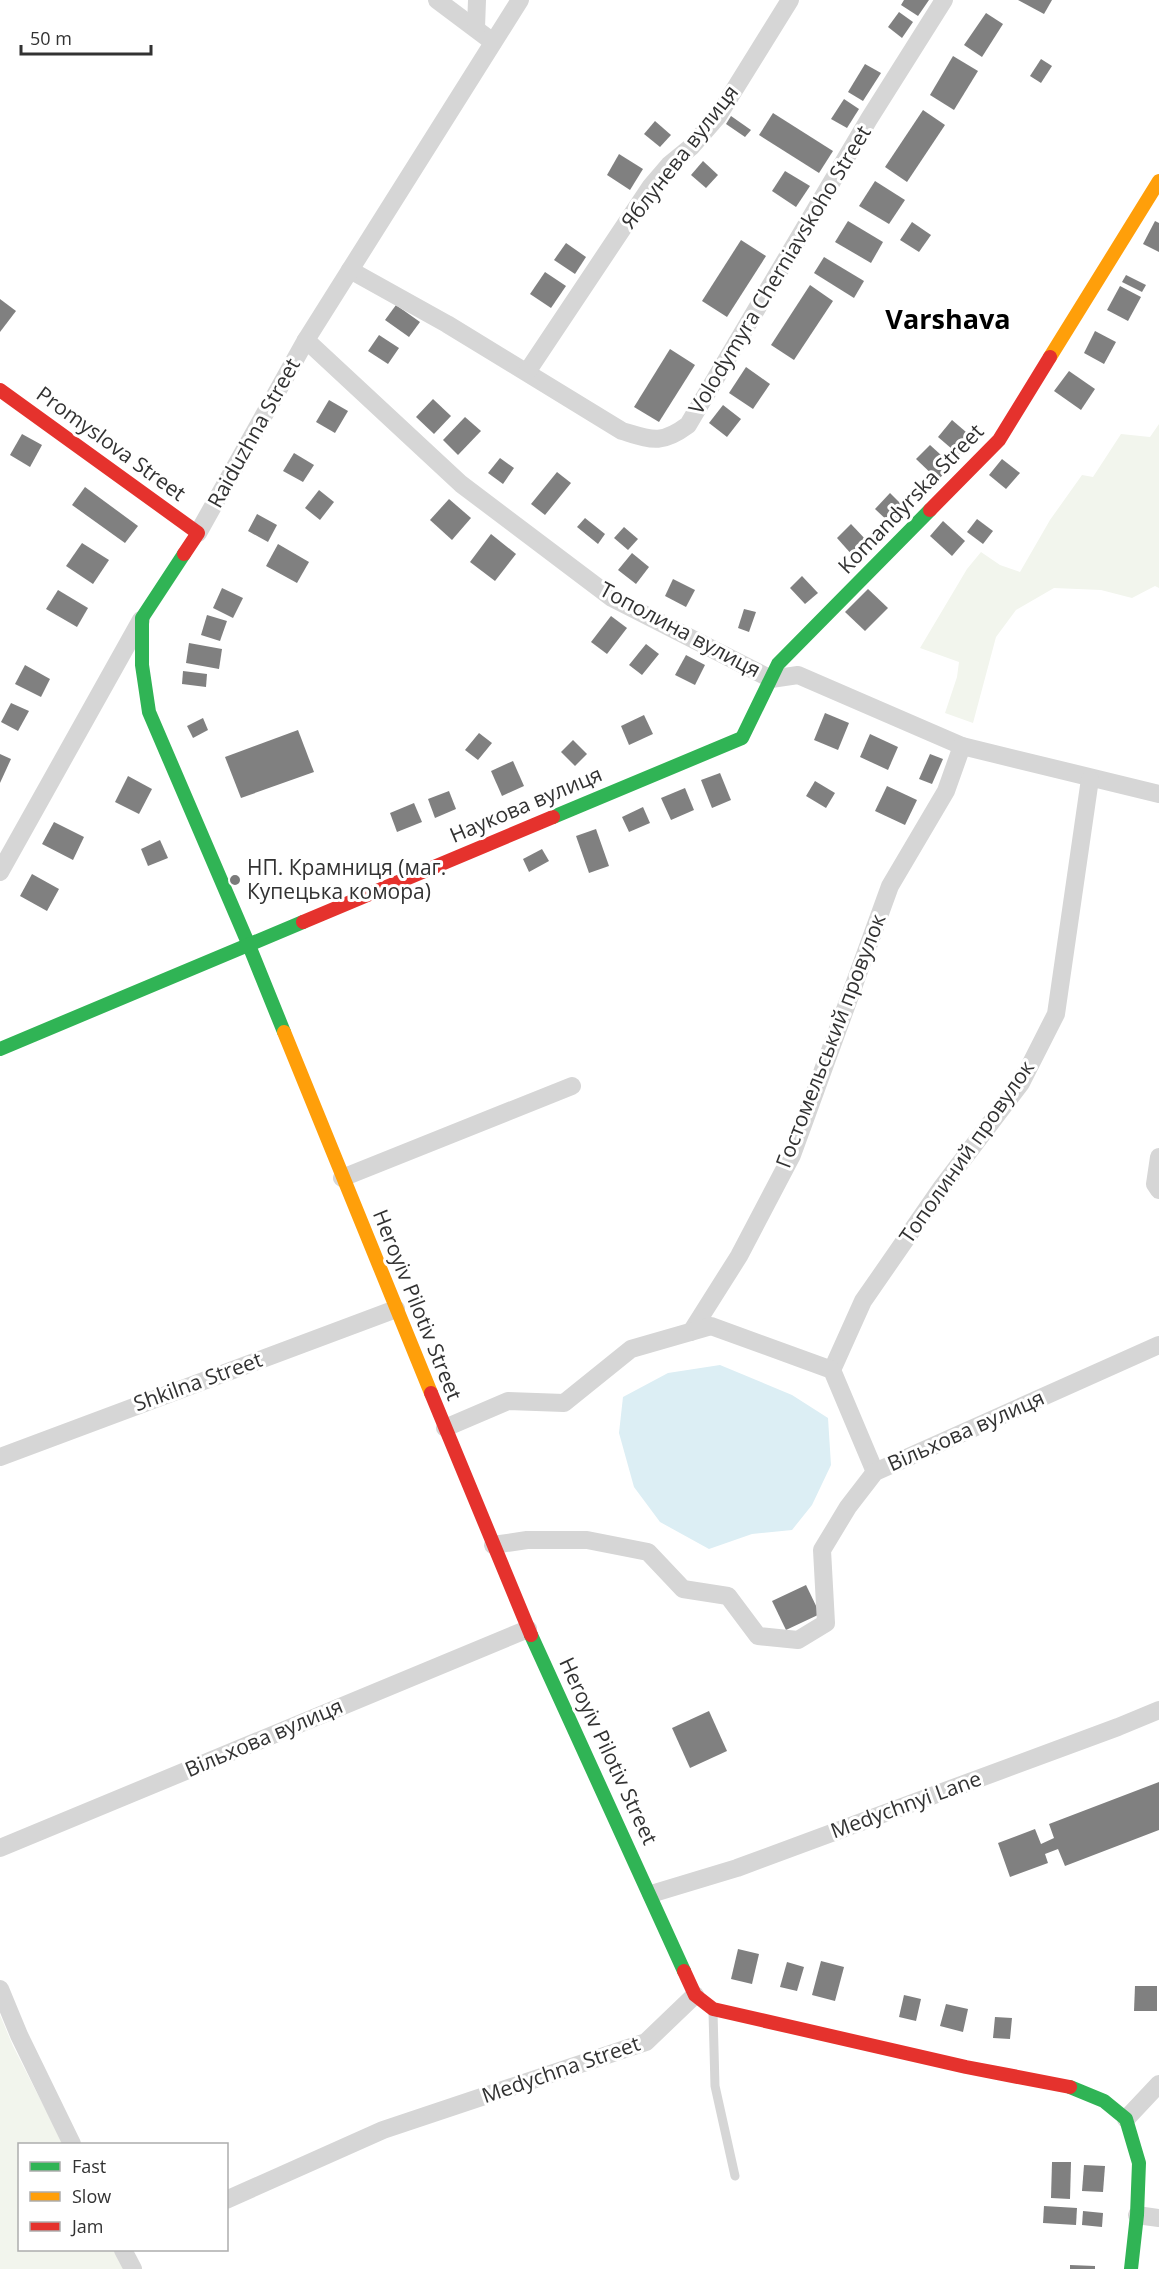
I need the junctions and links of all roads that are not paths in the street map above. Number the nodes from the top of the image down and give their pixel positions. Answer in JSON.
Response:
{"nodes":[{"id":1,"x":437,"y":0,"type":"edge"},
{"id":2,"x":477,"y":0,"type":"edge"},
{"id":3,"x":520,"y":0,"type":"edge"},
{"id":4,"x":790,"y":0,"type":"edge"},
{"id":5,"x":944,"y":0,"type":"edge"},
{"id":6,"x":476,"y":28,"type":"junction"},
{"id":7,"x":493,"y":42,"type":"junction"},
{"id":8,"x":1157,"y":188,"type":"edge"},
{"id":9,"x":350,"y":270,"type":"junction"},
{"id":10,"x":306,"y":340,"type":"junction"},
{"id":11,"x":527,"y":372,"type":"junction"},
{"id":12,"x":0,"y":390,"type":"edge"},
{"id":13,"x":198,"y":533,"type":"junction"},
{"id":14,"x":142,"y":618,"type":"junction"},
{"id":15,"x":771,"y":679,"type":"junction"},
{"id":16,"x":962,"y":746,"type":"junction"},
{"id":17,"x":1090,"y":779,"type":"junction"},
{"id":18,"x":1159,"y":794,"type":"edge"},
{"id":19,"x":0,"y":872,"type":"edge"},
{"id":20,"x":248,"y":943,"type":"junction"},
{"id":21,"x":0,"y":1049,"type":"edge"},
{"id":22,"x":572,"y":1086,"type":"dead end"},
{"id":23,"x":1159,"y":1157,"type":"edge"},
{"id":24,"x":342,"y":1178,"type":"junction"},
{"id":25,"x":1159,"y":1190,"type":"edge"},
{"id":26,"x":396,"y":1309,"type":"junction"},
{"id":27,"x":691,"y":1332,"type":"junction"},
{"id":28,"x":1159,"y":1345,"type":"edge"},
{"id":29,"x":832,"y":1370,"type":"junction"},
{"id":30,"x":445,"y":1428,"type":"junction"},
{"id":31,"x":0,"y":1457,"type":"edge"},
{"id":32,"x":875,"y":1472,"type":"junction"},
{"id":33,"x":493,"y":1545,"type":"junction"},
{"id":34,"x":528,"y":1629,"type":"junction"},
{"id":35,"x":1159,"y":1710,"type":"edge"},
{"id":36,"x":0,"y":1848,"type":"edge"},
{"id":37,"x":651,"y":1894,"type":"junction"},
{"id":38,"x":0,"y":1989,"type":"edge"},
{"id":39,"x":695,"y":1995,"type":"junction"},
{"id":40,"x":713,"y":2009,"type":"junction"},
{"id":41,"x":1159,"y":2084,"type":"edge"},
{"id":42,"x":1126,"y":2119,"type":"junction"},
{"id":43,"x":71,"y":2143,"type":"edge"},
{"id":44,"x":735,"y":2176,"type":"dead end"},
{"id":45,"x":228,"y":2199,"type":"edge"},
{"id":46,"x":1137,"y":2215,"type":"junction"},
{"id":47,"x":1159,"y":2218,"type":"edge"},
{"id":48,"x":124,"y":2251,"type":"edge"},
{"id":49,"x":133,"y":2269,"type":"edge"},
{"id":50,"x":1131,"y":2269,"type":"edge"}],
"edges":[{"from":1,"to":6,"type":"street"},
{"from":2,"to":6,"type":"street"},
{"from":3,"to":7,"type":"street","name":"Raiduzhna Street"},
{"from":4,"to":11,"type":"street","name":"Яблунева вулиця"},
{"from":5,"to":11,"type":"street","name":"Volodymyra Cherniavskoho Street"},
{"from":6,"to":7,"type":"street"},
{"from":7,"to":9,"type":"street","name":"Raiduzhna Street"},
{"from":8,"to":15,"type":"street","name":"Komandyrska Street"},
{"from":9,"to":10,"type":"street","name":"Raiduzhna Street"},
{"from":9,"to":11,"type":"street","name":"Volodymyra Cherniavskoho Street"},
{"from":10,"to":13,"type":"street","name":"Raiduzhna Street"},
{"from":10,"to":15,"type":"street","name":"Тополина вулиця"},
{"from":12,"to":13,"type":"street","name":"Promyslova Street"},
{"from":13,"to":14,"type":"street","name":"Raiduzhna Street"},
{"from":14,"to":19,"type":"street","name":"Raiduzhna Street"},
{"from":14,"to":20,"type":"street","name":"Heroyiv Pilotiv Street"},
{"from":15,"to":16,"type":"street","name":"Тополина вулиця"},
{"from":15,"to":20,"type":"street","name":"Наукова вулиця"},
{"from":16,"to":17,"type":"street","name":"Тополина вулиця"},
{"from":16,"to":27,"type":"street","name":"Гостомельський провулок"},
{"from":17,"to":18,"type":"street","name":"Тополина вулиця"},
{"from":17,"to":29,"type":"street","name":"Тополиний провулок"},
{"from":20,"to":21,"type":"street","name":"Наукова вулиця"},
{"from":20,"to":24,"type":"street","name":"Heroyiv Pilotiv Street"},
{"from":22,"to":24,"type":"street"},
{"from":23,"to":25,"type":"street"},
{"from":24,"to":26,"type":"street","name":"Heroyiv Pilotiv Street"},
{"from":26,"to":30,"type":"street","name":"Heroyiv Pilotiv Street"},
{"from":26,"to":31,"type":"street","name":"Shkilna Street"},
{"from":27,"to":29,"type":"street"},
{"from":27,"to":30,"type":"street"},
{"from":28,"to":32,"type":"street","name":"Вільхова вулиця"},
{"from":29,"to":32,"type":"street"},
{"from":30,"to":33,"type":"street","name":"Heroyiv Pilotiv Street"},
{"from":32,"to":33,"type":"street","name":"Вільхова вулиця"},
{"from":33,"to":34,"type":"street","name":"Heroyiv Pilotiv Street"},
{"from":34,"to":36,"type":"street","name":"Вільхова вулиця"},
{"from":34,"to":37,"type":"street","name":"Heroyiv Pilotiv Street"},
{"from":35,"to":37,"type":"street","name":"Medychnyi Lane"},
{"from":37,"to":39,"type":"street","name":"Heroyiv Pilotiv Street"},
{"from":38,"to":43,"type":"street"},
{"from":39,"to":40,"type":"street"},
{"from":39,"to":45,"type":"street","name":"Medychna Street"},
{"from":40,"to":42,"type":"street"},
{"from":40,"to":44,"type":"lane"},
{"from":41,"to":42,"type":"street"},
{"from":42,"to":46,"type":"street"},
{"from":46,"to":47,"type":"street"},
{"from":46,"to":50,"type":"street"},
{"from":48,"to":49,"type":"street"}]}
